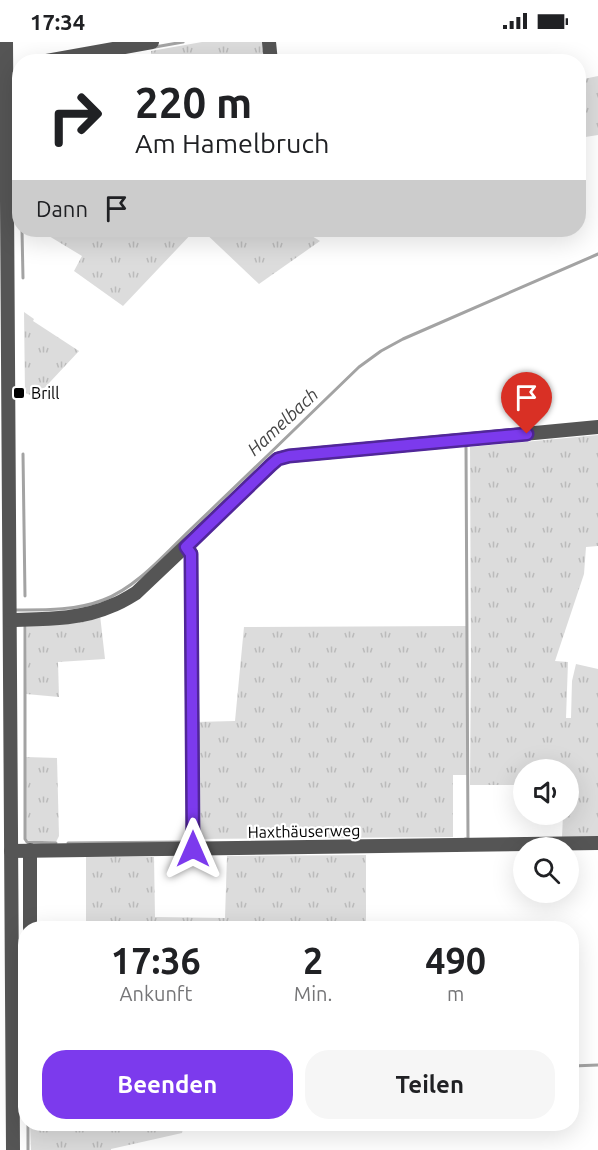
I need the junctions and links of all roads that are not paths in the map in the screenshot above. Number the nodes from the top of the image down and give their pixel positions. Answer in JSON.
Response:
{"nodes":[{"id":1,"x":6,"y":42,"type":"edge"},
{"id":2,"x":152,"y":42,"type":"edge"},
{"id":3,"x":119,"y":45,"type":"edge"},
{"id":4,"x":78,"y":54,"type":"edge"},
{"id":5,"x":12,"y":63,"type":"edge"},
{"id":6,"x":12,"y":70,"type":"edge"},
{"id":7,"x":3,"y":110,"type":"edge"},
{"id":8,"x":4,"y":330,"type":"edge"},
{"id":9,"x":598,"y":427,"type":"edge"},
{"id":10,"x":186,"y":547,"type":"junction"},
{"id":11,"x":6,"y":598,"type":"edge"},
{"id":12,"x":10,"y":619,"type":"junction"},
{"id":13,"x":598,"y":843,"type":"edge"},
{"id":14,"x":193,"y":849,"type":"junction"},
{"id":15,"x":30,"y":850,"type":"junction"},
{"id":16,"x":11,"y":851,"type":"junction"},
{"id":17,"x":30,"y":921,"type":"edge"},
{"id":18,"x":9,"y":1145,"type":"edge"}],
"edges":[{"from":1,"to":5,"type":"street"},
{"from":2,"to":3,"type":"street"},
{"from":3,"to":4,"type":"street"},
{"from":6,"to":7,"type":"street"},
{"from":7,"to":8,"type":"street"},
{"from":8,"to":11,"type":"street"},
{"from":9,"to":10,"type":"street"},
{"from":10,"to":12,"type":"street"},
{"from":10,"to":14,"type":"street"},
{"from":11,"to":12,"type":"street"},
{"from":12,"to":16,"type":"street"},
{"from":13,"to":14,"type":"street","name":"Haxthäuserweg"},
{"from":14,"to":15,"type":"street","name":"Haxthäuserweg"},
{"from":15,"to":16,"type":"street","name":"Haxthäuserweg"},
{"from":15,"to":17,"type":"street"},
{"from":16,"to":18,"type":"street"}]}
